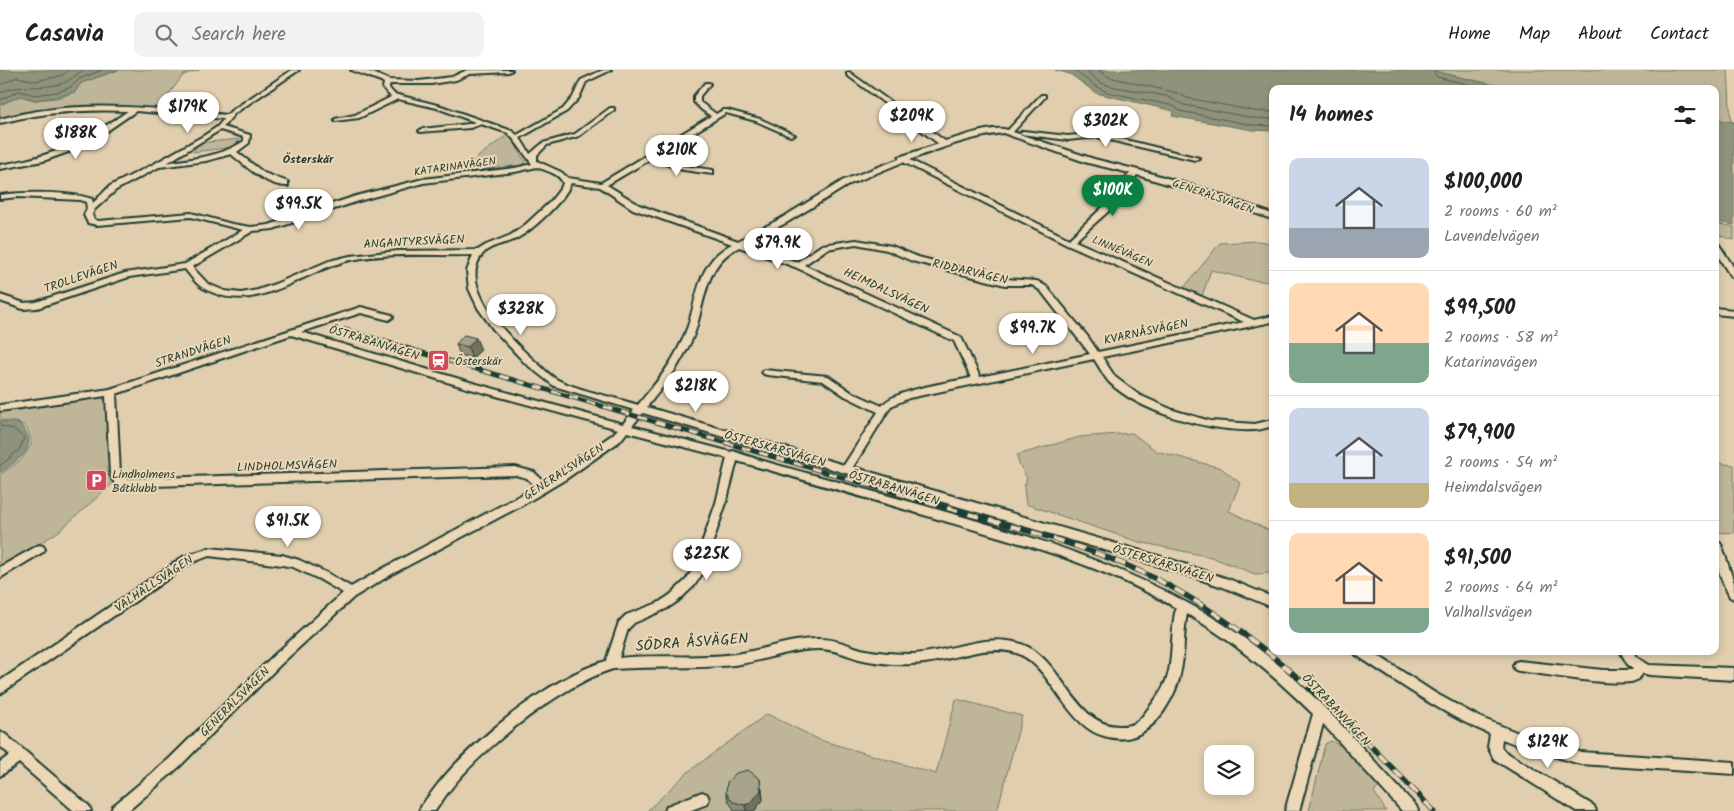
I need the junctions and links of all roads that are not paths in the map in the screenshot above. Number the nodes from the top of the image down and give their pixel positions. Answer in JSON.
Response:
{"nodes":[{"id":1,"x":296,"y":70,"type":"edge"},
{"id":2,"x":354,"y":70,"type":"edge"},
{"id":3,"x":509,"y":70,"type":"edge"},
{"id":4,"x":608,"y":70,"type":"edge"},
{"id":5,"x":470,"y":71,"type":"edge"},
{"id":6,"x":849,"y":74,"type":"dead end"},
{"id":7,"x":387,"y":82,"type":"junction"},
{"id":8,"x":707,"y":84,"type":"dead end"},
{"id":9,"x":1043,"y":96,"type":"dead end"},
{"id":10,"x":396,"y":97,"type":"junction"},
{"id":11,"x":135,"y":109,"type":"junction"},
{"id":12,"x":612,"y":109,"type":"dead end"},
{"id":13,"x":227,"y":117,"type":"junction"},
{"id":14,"x":717,"y":117,"type":"junction"},
{"id":15,"x":336,"y":120,"type":"dead end"},
{"id":16,"x":0,"y":121,"type":"edge"},
{"id":17,"x":480,"y":122,"type":"junction"},
{"id":18,"x":219,"y":128,"type":"junction"},
{"id":19,"x":422,"y":132,"type":"dead end"},
{"id":20,"x":1014,"y":133,"type":"junction"},
{"id":21,"x":792,"y":135,"type":"dead end"},
{"id":22,"x":518,"y":137,"type":"junction"},
{"id":23,"x":944,"y":144,"type":"junction"},
{"id":24,"x":233,"y":152,"type":"junction"},
{"id":25,"x":650,"y":156,"type":"junction"},
{"id":26,"x":1195,"y":158,"type":"dead end"},
{"id":27,"x":902,"y":159,"type":"junction"},
{"id":28,"x":535,"y":163,"type":"junction"},
{"id":29,"x":0,"y":167,"type":"edge"},
{"id":30,"x":155,"y":167,"type":"junction"},
{"id":31,"x":710,"y":172,"type":"dead end"},
{"id":32,"x":1135,"y":172,"type":"junction"},
{"id":33,"x":566,"y":180,"type":"junction"},
{"id":34,"x":285,"y":184,"type":"dead end"},
{"id":35,"x":602,"y":185,"type":"junction"},
{"id":36,"x":108,"y":192,"type":"junction"},
{"id":37,"x":0,"y":197,"type":"edge"},
{"id":38,"x":76,"y":198,"type":"junction"},
{"id":39,"x":91,"y":210,"type":"junction"},
{"id":40,"x":1269,"y":215,"type":"edge"},
{"id":41,"x":251,"y":229,"type":"junction"},
{"id":42,"x":1070,"y":242,"type":"junction"},
{"id":43,"x":738,"y":244,"type":"junction"},
{"id":44,"x":480,"y":252,"type":"junction"},
{"id":45,"x":1719,"y":252,"type":"edge"},
{"id":46,"x":798,"y":265,"type":"junction"},
{"id":47,"x":187,"y":266,"type":"junction"},
{"id":48,"x":1734,"y":275,"type":"edge"},
{"id":49,"x":0,"y":298,"type":"edge"},
{"id":50,"x":1719,"y":311,"type":"edge"},
{"id":51,"x":1734,"y":313,"type":"edge"},
{"id":52,"x":389,"y":317,"type":"dead end"},
{"id":53,"x":1269,"y":320,"type":"edge"},
{"id":54,"x":1254,"y":323,"type":"junction"},
{"id":55,"x":293,"y":333,"type":"junction"},
{"id":56,"x":1096,"y":355,"type":"junction"},
{"id":57,"x":767,"y":372,"type":"dead end"},
{"id":58,"x":976,"y":379,"type":"junction"},
{"id":59,"x":112,"y":392,"type":"junction"},
{"id":60,"x":0,"y":408,"type":"edge"},
{"id":61,"x":640,"y":410,"type":"junction"},
{"id":62,"x":883,"y":410,"type":"junction"},
{"id":63,"x":1269,"y":424,"type":"edge"},
{"id":64,"x":626,"y":427,"type":"junction"},
{"id":65,"x":733,"y":455,"type":"junction"},
{"id":66,"x":846,"y":470,"type":"junction"},
{"id":67,"x":543,"y":488,"type":"junction"},
{"id":68,"x":39,"y":549,"type":"dead end"},
{"id":69,"x":1719,"y":555,"type":"edge"},
{"id":70,"x":0,"y":573,"type":"edge"},
{"id":71,"x":352,"y":593,"type":"junction"},
{"id":72,"x":1734,"y":594,"type":"edge"},
{"id":73,"x":1269,"y":601,"type":"edge"},
{"id":74,"x":1184,"y":606,"type":"junction"},
{"id":75,"x":1366,"y":655,"type":"edge"},
{"id":76,"x":1628,"y":655,"type":"edge"},
{"id":77,"x":611,"y":664,"type":"junction"},
{"id":78,"x":1519,"y":666,"type":"dead end"},
{"id":79,"x":1640,"y":667,"type":"junction"},
{"id":80,"x":1734,"y":674,"type":"edge"},
{"id":81,"x":0,"y":688,"type":"edge"},
{"id":82,"x":1320,"y":711,"type":"junction"},
{"id":83,"x":1497,"y":731,"type":"junction"},
{"id":84,"x":0,"y":738,"type":"edge"},
{"id":85,"x":20,"y":755,"type":"junction"},
{"id":86,"x":1734,"y":768,"type":"edge"},
{"id":87,"x":0,"y":770,"type":"edge"},
{"id":88,"x":702,"y":799,"type":"dead end"},
{"id":89,"x":84,"y":811,"type":"edge"},
{"id":90,"x":118,"y":811,"type":"edge"},
{"id":91,"x":426,"y":811,"type":"edge"},
{"id":92,"x":672,"y":811,"type":"edge"},
{"id":93,"x":1292,"y":811,"type":"edge"},
{"id":94,"x":1411,"y":811,"type":"edge"},
{"id":95,"x":1589,"y":811,"type":"edge"}],
"edges":[{"from":1,"to":13,"type":"street"},
{"from":2,"to":7,"type":"street"},
{"from":3,"to":5,"type":"street"},
{"from":4,"to":22,"type":"street"},
{"from":5,"to":7,"type":"street"},
{"from":6,"to":23,"type":"street"},
{"from":7,"to":10,"type":"street"},
{"from":8,"to":14,"type":"street"},
{"from":9,"to":20,"type":"street"},
{"from":10,"to":15,"type":"street"},
{"from":10,"to":17,"type":"street"},
{"from":11,"to":13,"type":"street"},
{"from":11,"to":16,"type":"street"},
{"from":11,"to":29,"type":"street"},
{"from":12,"to":28,"type":"street"},
{"from":13,"to":18,"type":"street"},
{"from":14,"to":21,"type":"street"},
{"from":14,"to":25,"type":"street"},
{"from":17,"to":19,"type":"street"},
{"from":17,"to":22,"type":"street"},
{"from":18,"to":24,"type":"street"},
{"from":18,"to":30,"type":"street"},
{"from":20,"to":23,"type":"street","name":"GENERALSVÄGEN"},
{"from":20,"to":26,"type":"street"},
{"from":20,"to":32,"type":"street","name":"GENERALSVÄGEN"},
{"from":22,"to":28,"type":"street"},
{"from":23,"to":27,"type":"street","name":"GENERALSVÄGEN"},
{"from":24,"to":30,"type":"street"},
{"from":24,"to":34,"type":"street"},
{"from":25,"to":31,"type":"street"},
{"from":25,"to":35,"type":"street"},
{"from":27,"to":42,"type":"street","name":"LINNÉVÄGEN"},
{"from":27,"to":43,"type":"street","name":"GENERALSVÄGEN"},
{"from":28,"to":33,"type":"street"},
{"from":28,"to":41,"type":"street","name":"KATARINAVÄGEN"},
{"from":30,"to":36,"type":"street"},
{"from":32,"to":40,"type":"street","name":"GENERALSVÄGEN"},
{"from":32,"to":42,"type":"street"},
{"from":33,"to":35,"type":"street","name":"HEIMDALSVÄGEN"},
{"from":33,"to":44,"type":"street"},
{"from":35,"to":43,"type":"street","name":"HEIMDALSVÄGEN"},
{"from":36,"to":38,"type":"street"},
{"from":36,"to":39,"type":"street"},
{"from":37,"to":38,"type":"street"},
{"from":38,"to":39,"type":"street","name":"KATARINAVÄGEN"},
{"from":39,"to":41,"type":"street","name":"KATARINAVÄGEN"},
{"from":41,"to":47,"type":"street","name":"TROLLEVÄGEN"},
{"from":42,"to":54,"type":"street","name":"LINNÉVÄGEN"},
{"from":43,"to":46,"type":"street","name":"HEIMDALSVÄGEN"},
{"from":43,"to":61,"type":"street","name":"GENERALSVÄGEN"},
{"from":44,"to":47,"type":"street","name":"ANGANTYRSVÄGEN"},
{"from":44,"to":61,"type":"street","name":"ÖSTERSKÄRSVÄGEN"},
{"from":45,"to":48,"type":"street"},
{"from":46,"to":56,"type":"street","name":"RIDDARVÄGEN"},
{"from":46,"to":58,"type":"street","name":"HEIMDALSVÄGEN"},
{"from":47,"to":49,"type":"street","name":"TROLLEVÄGEN"},
{"from":50,"to":51,"type":"street"},
{"from":52,"to":55,"type":"street","name":"STRANDVÄGEN"},
{"from":53,"to":54,"type":"street","name":"KVARNÅSVÄGEN"},
{"from":54,"to":56,"type":"street","name":"KVARNÅSVÄGEN"},
{"from":55,"to":59,"type":"street","name":"STRANDVÄGEN"},
{"from":55,"to":64,"type":"street","name":"ÖSTRABANVÄGEN"},
{"from":56,"to":58,"type":"street","name":"KVARNÅSVÄGEN"},
{"from":56,"to":63,"type":"street","name":"RIDDARVÄGEN"},
{"from":57,"to":62,"type":"street"},
{"from":58,"to":62,"type":"street","name":"KVARNÅSVÄGEN"},
{"from":59,"to":60,"type":"street","name":"STRANDVÄGEN"},
{"from":59,"to":67,"type":"street","name":"LINDHOLMSVÄGEN"},
{"from":61,"to":64,"type":"street","name":"GENERALSVÄGEN"},
{"from":61,"to":66,"type":"street","name":"ÖSTERSKÄRSVÄGEN"},
{"from":62,"to":66,"type":"street","name":"KVARNÅSVÄGEN"},
{"from":64,"to":65,"type":"street","name":"ÖSTRABANVÄGEN"},
{"from":64,"to":67,"type":"street","name":"GENERALSVÄGEN"},
{"from":65,"to":74,"type":"street","name":"ÖSTRABANVÄGEN"},
{"from":65,"to":77,"type":"street"},
{"from":66,"to":73,"type":"street","name":"ÖSTERSKÄRSVÄGEN"},
{"from":67,"to":71,"type":"street","name":"GENERALSVÄGEN"},
{"from":68,"to":70,"type":"street"},
{"from":69,"to":72,"type":"street"},
{"from":71,"to":81,"type":"street","name":"VALHALLSVÄGEN"},
{"from":71,"to":90,"type":"street","name":"GENERALSVÄGEN"},
{"from":74,"to":77,"type":"street","name":"SÖDRA ÅSVÄGEN"},
{"from":74,"to":82,"type":"street","name":"ÖSTRABANVÄGEN"},
{"from":75,"to":83,"type":"street"},
{"from":76,"to":79,"type":"street"},
{"from":77,"to":91,"type":"street","name":"SÖDRA ÅSVÄGEN"},
{"from":78,"to":79,"type":"street"},
{"from":79,"to":80,"type":"street"},
{"from":82,"to":93,"type":"street"},
{"from":82,"to":94,"type":"street","name":"ÖSTRABANVÄGEN"},
{"from":83,"to":86,"type":"street"},
{"from":83,"to":95,"type":"street"},
{"from":84,"to":85,"type":"street"},
{"from":85,"to":87,"type":"street"},
{"from":85,"to":89,"type":"street"},
{"from":88,"to":92,"type":"street"}]}
